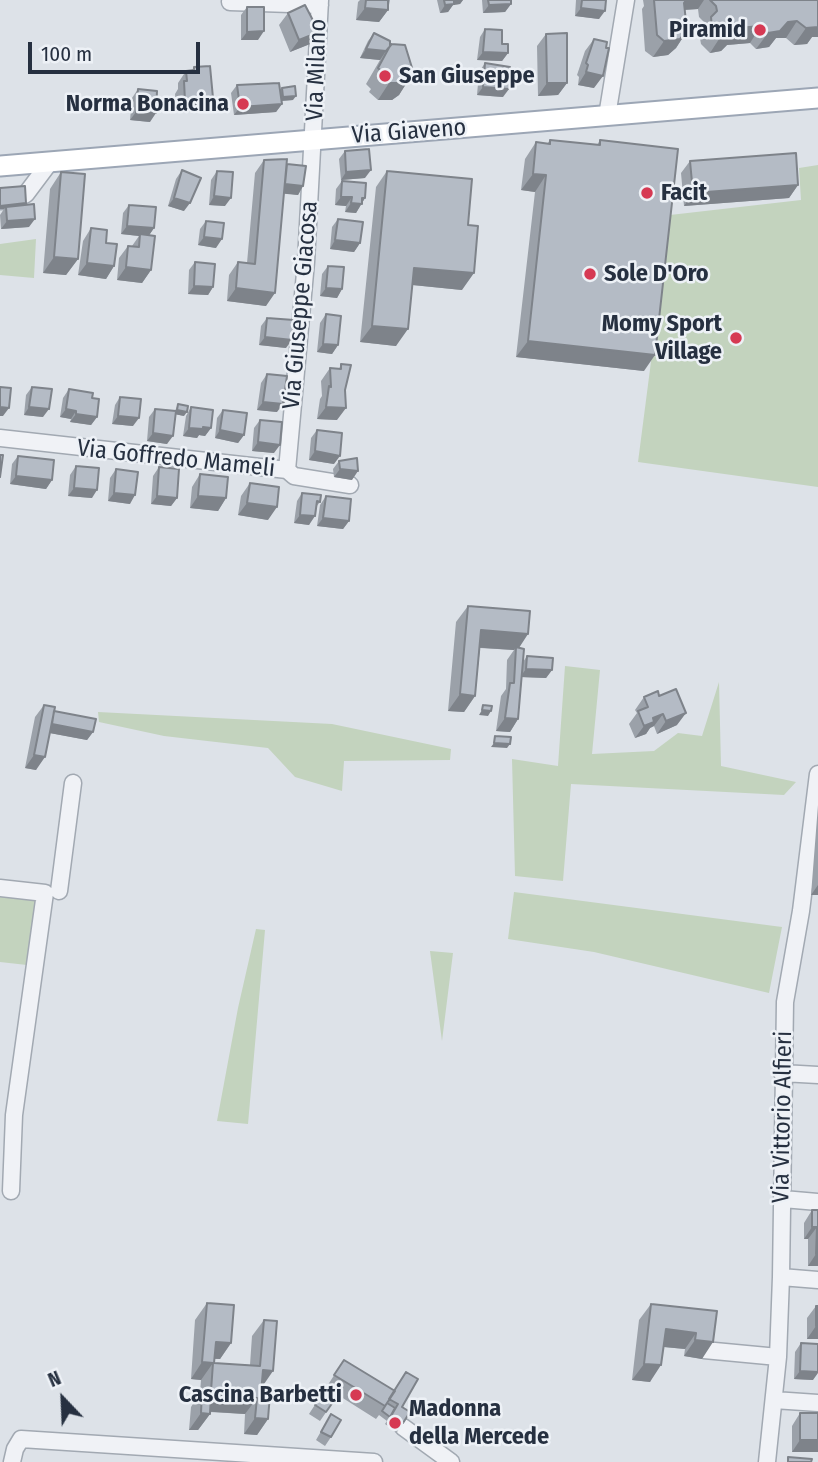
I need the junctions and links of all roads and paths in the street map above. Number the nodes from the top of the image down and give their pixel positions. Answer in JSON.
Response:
{"nodes":[{"id":1,"x":626,"y":0,"type":"edge"},
{"id":2,"x":230,"y":2,"type":"dead end"},
{"id":3,"x":320,"y":3,"type":"edge"},
{"id":4,"x":818,"y":98,"type":"edge"},
{"id":5,"x":607,"y":116,"type":"junction"},
{"id":6,"x":314,"y":139,"type":"junction"},
{"id":7,"x":50,"y":162,"type":"junction"},
{"id":8,"x":0,"y":166,"type":"edge"},
{"id":9,"x":0,"y":201,"type":"edge"},
{"id":10,"x":0,"y":438,"type":"edge"},
{"id":11,"x":287,"y":471,"type":"junction"},
{"id":12,"x":350,"y":485,"type":"dead end"},
{"id":13,"x":818,"y":774,"type":"edge"},
{"id":14,"x":73,"y":783,"type":"dead end"},
{"id":15,"x":0,"y":888,"type":"edge"},
{"id":16,"x":59,"y":891,"type":"dead end"},
{"id":17,"x":782,"y":1073,"type":"junction"},
{"id":18,"x":818,"y":1075,"type":"edge"},
{"id":19,"x":11,"y":1191,"type":"dead end"},
{"id":20,"x":783,"y":1199,"type":"junction"},
{"id":21,"x":818,"y":1202,"type":"edge"},
{"id":22,"x":781,"y":1277,"type":"junction"},
{"id":23,"x":818,"y":1280,"type":"edge"},
{"id":24,"x":704,"y":1350,"type":"edge"},
{"id":25,"x":778,"y":1357,"type":"junction"},
{"id":26,"x":774,"y":1400,"type":"junction"},
{"id":27,"x":818,"y":1403,"type":"edge"},
{"id":28,"x":404,"y":1427,"type":"edge"},
{"id":29,"x":12,"y":1462,"type":"edge"},
{"id":30,"x":362,"y":1462,"type":"edge"},
{"id":31,"x":374,"y":1462,"type":"edge"},
{"id":32,"x":451,"y":1462,"type":"edge"},
{"id":33,"x":767,"y":1462,"type":"edge"}],
"edges":[{"from":1,"to":5,"type":"street"},
{"from":2,"to":3,"type":"street"},
{"from":3,"to":6,"type":"street","name":"Via Milano"},
{"from":4,"to":5,"type":"main road","name":"Via Giaveno"},
{"from":5,"to":6,"type":"main road","name":"Via Giaveno"},
{"from":6,"to":7,"type":"main road","name":"Via Giaveno"},
{"from":6,"to":11,"type":"street","name":"Via Giuseppe Giacosa"},
{"from":7,"to":8,"type":"main road","name":"Via Giaveno"},
{"from":7,"to":9,"type":"street"},
{"from":10,"to":11,"type":"street","name":"Via Goffredo Mameli"},
{"from":11,"to":12,"type":"street","name":"Via Goffredo Mameli"},
{"from":13,"to":17,"type":"street","name":"Via Vittorio Alfieri"},
{"from":14,"to":16,"type":"street"},
{"from":15,"to":19,"type":"street"},
{"from":17,"to":18,"type":"street"},
{"from":17,"to":20,"type":"street","name":"Via Vittorio Alfieri"},
{"from":20,"to":21,"type":"street"},
{"from":20,"to":22,"type":"street","name":"Via Vittorio Alfieri"},
{"from":22,"to":23,"type":"street"},
{"from":22,"to":25,"type":"street","name":"Via Vittorio Alfieri"},
{"from":24,"to":25,"type":"street"},
{"from":25,"to":26,"type":"street","name":"Via Vittorio Alfieri"},
{"from":26,"to":27,"type":"street"},
{"from":26,"to":33,"type":"street","name":"Via Vittorio Alfieri"},
{"from":28,"to":32,"type":"street"},
{"from":29,"to":30,"type":"street"},
{"from":30,"to":31,"type":"street"}]}
